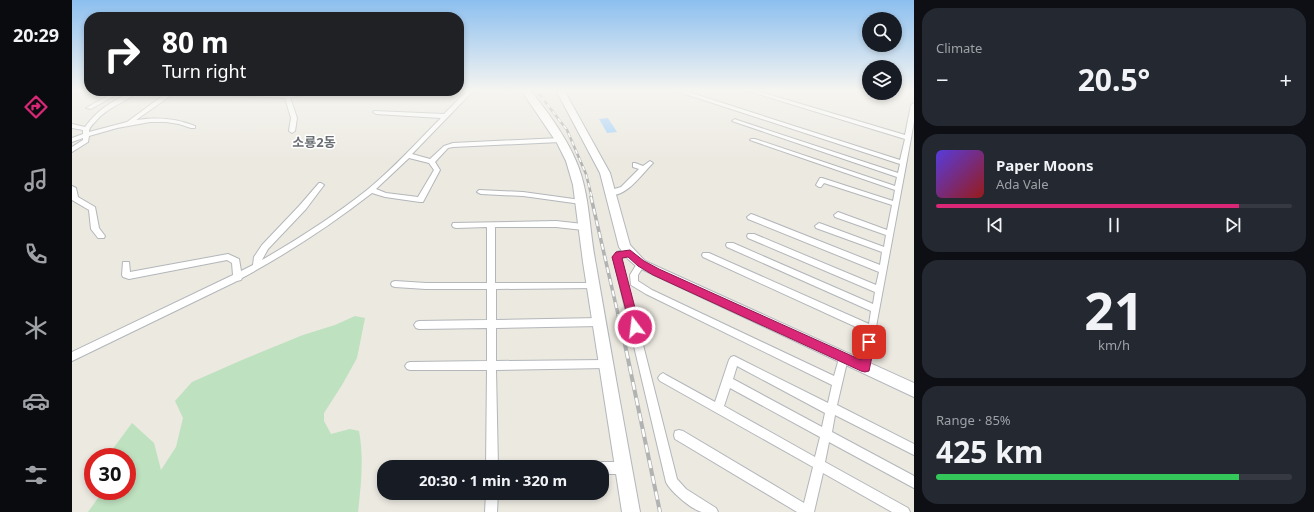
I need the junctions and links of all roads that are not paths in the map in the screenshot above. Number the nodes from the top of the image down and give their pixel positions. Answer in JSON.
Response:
{"nodes":[{"id":1,"x":98,"y":114,"type":"edge"},
{"id":2,"x":141,"y":114,"type":"edge"},
{"id":3,"x":293,"y":114,"type":"edge"},
{"id":4,"x":409,"y":114,"type":"edge"},
{"id":5,"x":543,"y":114,"type":"edge"},
{"id":6,"x":573,"y":114,"type":"edge"},
{"id":7,"x":750,"y":114,"type":"edge"},
{"id":8,"x":828,"y":114,"type":"edge"},
{"id":9,"x":912,"y":114,"type":"edge"},
{"id":10,"x":446,"y":116,"type":"joint"},
{"id":11,"x":735,"y":121,"type":"dead end"},
{"id":12,"x":128,"y":123,"type":"junction"},
{"id":13,"x":72,"y":126,"type":"edge"},
{"id":14,"x":193,"y":127,"type":"dead end"},
{"id":15,"x":292,"y":131,"type":"dead end"},
{"id":16,"x":86,"y":132,"type":"junction"},
{"id":17,"x":908,"y":138,"type":"junction"},
{"id":18,"x":72,"y":140,"type":"edge"},
{"id":19,"x":560,"y":140,"type":"junction"},
{"id":20,"x":753,"y":140,"type":"dead end"},
{"id":21,"x":72,"y":150,"type":"edge"},
{"id":22,"x":407,"y":155,"type":"junction"},
{"id":23,"x":431,"y":162,"type":"junction"},
{"id":24,"x":650,"y":163,"type":"dead end"},
{"id":25,"x":903,"y":163,"type":"junction"},
{"id":26,"x":635,"y":165,"type":"dead end"},
{"id":27,"x":644,"y":169,"type":"junction"},
{"id":28,"x":901,"y":176,"type":"junction"},
{"id":29,"x":321,"y":185,"type":"dead end"},
{"id":30,"x":819,"y":185,"type":"dead end"},
{"id":31,"x":72,"y":188,"type":"edge"},
{"id":32,"x":371,"y":190,"type":"junction"},
{"id":33,"x":898,"y":190,"type":"junction"},
{"id":34,"x":481,"y":192,"type":"dead end"},
{"id":35,"x":611,"y":193,"type":"junction"},
{"id":36,"x":581,"y":202,"type":"junction"},
{"id":37,"x":895,"y":204,"type":"junction"},
{"id":38,"x":838,"y":215,"type":"dead end"},
{"id":39,"x":751,"y":217,"type":"dead end"},
{"id":40,"x":456,"y":225,"type":"dead end"},
{"id":41,"x":491,"y":226,"type":"junction"},
{"id":42,"x":819,"y":226,"type":"dead end"},
{"id":43,"x":583,"y":227,"type":"junction"},
{"id":44,"x":890,"y":234,"type":"junction"},
{"id":45,"x":101,"y":236,"type":"dead end"},
{"id":46,"x":751,"y":236,"type":"dead end"},
{"id":47,"x":730,"y":245,"type":"dead end"},
{"id":48,"x":886,"y":251,"type":"junction"},
{"id":49,"x":630,"y":254,"type":"junction"},
{"id":50,"x":706,"y":256,"type":"dead end"},
{"id":51,"x":126,"y":264,"type":"dead end"},
{"id":52,"x":641,"y":264,"type":"junction"},
{"id":53,"x":257,"y":266,"type":"junction"},
{"id":54,"x":883,"y":270,"type":"junction"},
{"id":55,"x":238,"y":278,"type":"junction"},
{"id":56,"x":395,"y":284,"type":"dead end"},
{"id":57,"x":593,"y":286,"type":"junction"},
{"id":58,"x":491,"y":287,"type":"junction"},
{"id":59,"x":879,"y":290,"type":"junction"},
{"id":60,"x":876,"y":309,"type":"junction"},
{"id":61,"x":599,"y":322,"type":"junction"},
{"id":62,"x":491,"y":324,"type":"junction"},
{"id":63,"x":420,"y":325,"type":"dead end"},
{"id":64,"x":872,"y":330,"type":"junction"},
{"id":65,"x":72,"y":357,"type":"edge"},
{"id":66,"x":843,"y":358,"type":"junction"},
{"id":67,"x":606,"y":364,"type":"junction"},
{"id":68,"x":491,"y":365,"type":"junction"},
{"id":69,"x":410,"y":366,"type":"dead end"},
{"id":70,"x":865,"y":367,"type":"junction"},
{"id":71,"x":663,"y":378,"type":"dead end"},
{"id":72,"x":727,"y":381,"type":"junction"},
{"id":73,"x":838,"y":383,"type":"junction"},
{"id":74,"x":914,"y":390,"type":"edge"},
{"id":75,"x":718,"y":408,"type":"junction"},
{"id":76,"x":832,"y":409,"type":"junction"},
{"id":77,"x":826,"y":434,"type":"junction"},
{"id":78,"x":679,"y":435,"type":"dead end"},
{"id":79,"x":914,"y":450,"type":"edge"},
{"id":80,"x":492,"y":460,"type":"edge"},
{"id":81,"x":819,"y":465,"type":"junction"},
{"id":82,"x":609,"y":468,"type":"edge"},
{"id":83,"x":624,"y":468,"type":"junction"},
{"id":84,"x":914,"y":482,"type":"edge"},
{"id":85,"x":492,"y":500,"type":"edge"},
{"id":86,"x":809,"y":511,"type":"edge"},
{"id":87,"x":492,"y":512,"type":"edge"},
{"id":88,"x":631,"y":512,"type":"edge"},
{"id":89,"x":712,"y":512,"type":"edge"},
{"id":90,"x":904,"y":512,"type":"edge"}],
"edges":[{"from":1,"to":16,"type":"street"},
{"from":2,"to":12,"type":"street"},
{"from":3,"to":15,"type":"street"},
{"from":4,"to":10,"type":"street"},
{"from":5,"to":19,"type":"street"},
{"from":6,"to":35,"type":"street"},
{"from":7,"to":25,"type":"street"},
{"from":8,"to":17,"type":"street"},
{"from":9,"to":17,"type":"street"},
{"from":10,"to":22,"type":"street"},
{"from":11,"to":28,"type":"street"},
{"from":12,"to":14,"type":"street"},
{"from":12,"to":16,"type":"street"},
{"from":13,"to":16,"type":"street"},
{"from":16,"to":18,"type":"street"},
{"from":16,"to":21,"type":"street"},
{"from":17,"to":25,"type":"street"},
{"from":19,"to":23,"type":"street"},
{"from":19,"to":36,"type":"street"},
{"from":20,"to":33,"type":"street"},
{"from":22,"to":23,"type":"street"},
{"from":22,"to":32,"type":"street"},
{"from":23,"to":32,"type":"street"},
{"from":24,"to":27,"type":"street"},
{"from":25,"to":28,"type":"street"},
{"from":26,"to":27,"type":"street"},
{"from":27,"to":35,"type":"street"},
{"from":28,"to":33,"type":"street"},
{"from":29,"to":53,"type":"street"},
{"from":30,"to":37,"type":"street"},
{"from":31,"to":45,"type":"street"},
{"from":32,"to":53,"type":"street"},
{"from":33,"to":37,"type":"street"},
{"from":34,"to":36,"type":"street"},
{"from":35,"to":49,"type":"street"},
{"from":36,"to":43,"type":"street"},
{"from":37,"to":44,"type":"street"},
{"from":38,"to":44,"type":"street"},
{"from":39,"to":54,"type":"street"},
{"from":40,"to":41,"type":"street"},
{"from":41,"to":43,"type":"street"},
{"from":41,"to":58,"type":"street"},
{"from":42,"to":48,"type":"street"},
{"from":43,"to":57,"type":"street"},
{"from":44,"to":48,"type":"street"},
{"from":46,"to":59,"type":"street"},
{"from":47,"to":60,"type":"street"},
{"from":48,"to":54,"type":"street"},
{"from":49,"to":52,"type":"street"},
{"from":49,"to":89,"type":"street"},
{"from":50,"to":64,"type":"street"},
{"from":51,"to":55,"type":"street"},
{"from":52,"to":66,"type":"street"},
{"from":52,"to":73,"type":"street"},
{"from":53,"to":55,"type":"street"},
{"from":54,"to":59,"type":"street"},
{"from":55,"to":65,"type":"street"},
{"from":56,"to":58,"type":"street"},
{"from":57,"to":58,"type":"street"},
{"from":57,"to":61,"type":"street"},
{"from":58,"to":62,"type":"street"},
{"from":59,"to":60,"type":"street"},
{"from":60,"to":64,"type":"street"},
{"from":61,"to":62,"type":"street"},
{"from":61,"to":67,"type":"street"},
{"from":62,"to":63,"type":"street"},
{"from":62,"to":68,"type":"street"},
{"from":64,"to":70,"type":"street"},
{"from":66,"to":70,"type":"street"},
{"from":66,"to":73,"type":"street"},
{"from":67,"to":68,"type":"street"},
{"from":67,"to":83,"type":"street"},
{"from":68,"to":69,"type":"street"},
{"from":68,"to":80,"type":"street"},
{"from":70,"to":74,"type":"street"},
{"from":71,"to":75,"type":"street"},
{"from":72,"to":75,"type":"street"},
{"from":72,"to":76,"type":"street"},
{"from":72,"to":77,"type":"street"},
{"from":73,"to":76,"type":"street"},
{"from":75,"to":81,"type":"street"},
{"from":76,"to":77,"type":"street"},
{"from":76,"to":79,"type":"street"},
{"from":77,"to":81,"type":"street"},
{"from":77,"to":84,"type":"street"},
{"from":78,"to":86,"type":"street"},
{"from":81,"to":86,"type":"street"},
{"from":81,"to":90,"type":"street"},
{"from":82,"to":83,"type":"street"},
{"from":83,"to":88,"type":"street"},
{"from":85,"to":87,"type":"street"}]}
